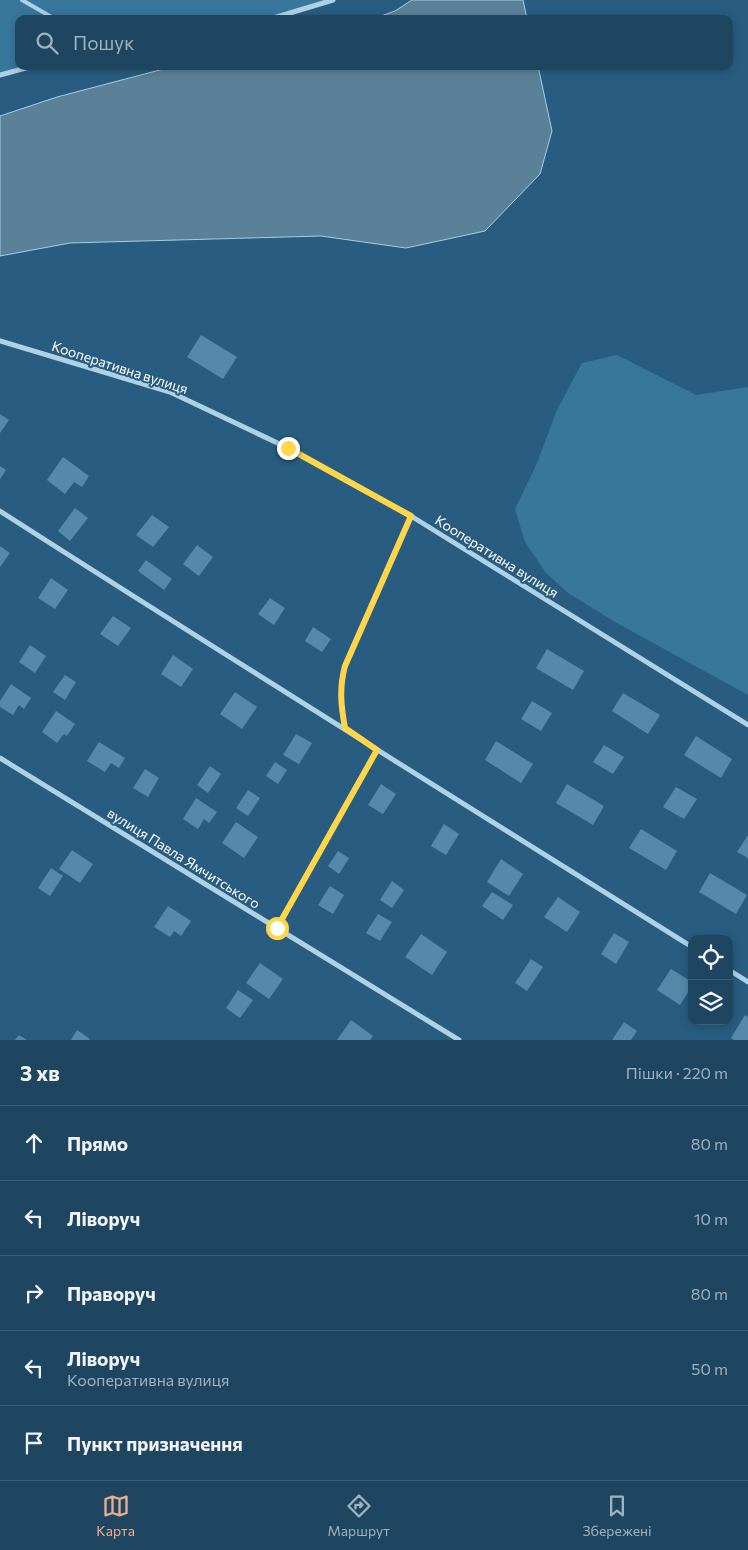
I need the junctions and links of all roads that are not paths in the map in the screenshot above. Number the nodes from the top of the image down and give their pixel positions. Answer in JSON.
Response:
{"nodes":[{"id":1,"x":22,"y":0,"type":"edge"},
{"id":2,"x":333,"y":0,"type":"edge"},
{"id":3,"x":48,"y":15,"type":"edge"},
{"id":4,"x":283,"y":15,"type":"edge"},
{"id":5,"x":20,"y":70,"type":"edge"},
{"id":6,"x":0,"y":76,"type":"edge"},
{"id":7,"x":0,"y":341,"type":"edge"},
{"id":8,"x":0,"y":511,"type":"edge"},
{"id":9,"x":411,"y":516,"type":"junction"},
{"id":10,"x":748,"y":725,"type":"edge"},
{"id":11,"x":345,"y":728,"type":"junction"},
{"id":12,"x":377,"y":750,"type":"junction"},
{"id":13,"x":0,"y":758,"type":"edge"},
{"id":14,"x":277,"y":928,"type":"junction"},
{"id":15,"x":688,"y":944,"type":"edge"},
{"id":16,"x":733,"y":973,"type":"edge"},
{"id":17,"x":748,"y":982,"type":"edge"},
{"id":18,"x":459,"y":1040,"type":"edge"}],
"edges":[{"from":1,"to":3,"type":"lane"},
{"from":2,"to":4,"type":"street"},
{"from":5,"to":6,"type":"street"},
{"from":7,"to":9,"type":"street","name":"Кооперативна вулиця"},
{"from":8,"to":11,"type":"street"},
{"from":9,"to":10,"type":"street","name":"Кооперативна вулиця"},
{"from":9,"to":11,"type":"lane"},
{"from":11,"to":12,"type":"street"},
{"from":12,"to":14,"type":"lane"},
{"from":12,"to":15,"type":"street"},
{"from":13,"to":14,"type":"street","name":"вулиця Павла Ямчитського"},
{"from":14,"to":18,"type":"street","name":"вулиця Павла Ямчитського"},
{"from":16,"to":17,"type":"street"}]}
